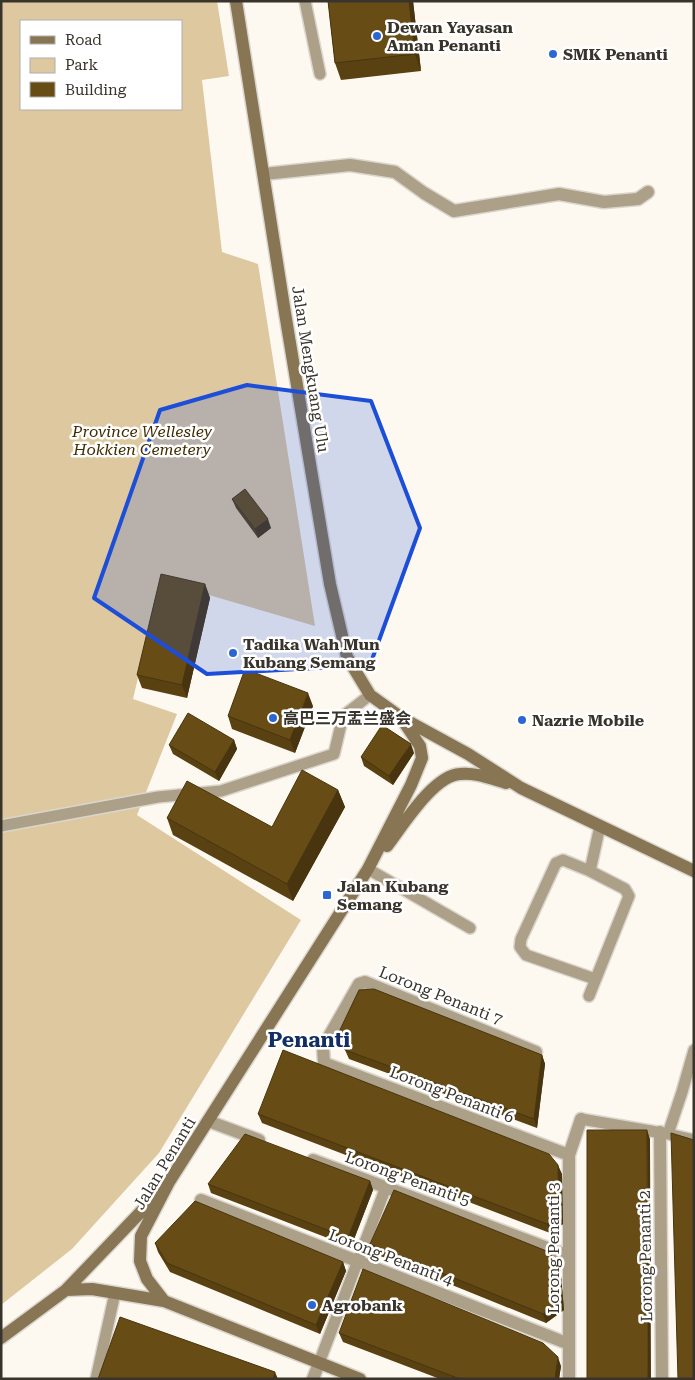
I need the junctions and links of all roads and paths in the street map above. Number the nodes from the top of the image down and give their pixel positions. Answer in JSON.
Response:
{"nodes":[{"id":1,"x":236,"y":1,"type":"edge"},
{"id":2,"x":305,"y":1,"type":"edge"},
{"id":3,"x":320,"y":74,"type":"dead end"},
{"id":4,"x":264,"y":174,"type":"junction"},
{"id":5,"x":648,"y":192,"type":"dead end"},
{"id":6,"x":370,"y":695,"type":"junction"},
{"id":7,"x":402,"y":718,"type":"junction"},
{"id":8,"x":520,"y":788,"type":"junction"},
{"id":9,"x":1,"y":826,"type":"edge"},
{"id":10,"x":600,"y":826,"type":"junction"},
{"id":11,"x":368,"y":869,"type":"junction"},
{"id":12,"x":590,"y":871,"type":"junction"},
{"id":13,"x":694,"y":871,"type":"edge"},
{"id":14,"x":470,"y":928,"type":"dead end"},
{"id":15,"x":595,"y":979,"type":"junction"},
{"id":16,"x":589,"y":996,"type":"dead end"},
{"id":17,"x":694,"y":1050,"type":"edge"},
{"id":18,"x":536,"y":1052,"type":"edge"},
{"id":19,"x":324,"y":1063,"type":"joint"},
{"id":20,"x":688,"y":1094,"type":"edge"},
{"id":21,"x":581,"y":1119,"type":"joint"},
{"id":22,"x":208,"y":1121,"type":"junction"},
{"id":23,"x":664,"y":1133,"type":"junction"},
{"id":24,"x":694,"y":1140,"type":"edge"},
{"id":25,"x":273,"y":1145,"type":"edge"},
{"id":26,"x":569,"y":1155,"type":"junction"},
{"id":27,"x":301,"y":1156,"type":"edge"},
{"id":28,"x":169,"y":1182,"type":"junction"},
{"id":29,"x":386,"y":1187,"type":"junction"},
{"id":30,"x":201,"y":1200,"type":"dead end"},
{"id":31,"x":569,"y":1256,"type":"junction"},
{"id":32,"x":358,"y":1261,"type":"junction"},
{"id":33,"x":66,"y":1290,"type":"junction"},
{"id":34,"x":115,"y":1293,"type":"junction"},
{"id":35,"x":164,"y":1301,"type":"junction"},
{"id":36,"x":1,"y":1338,"type":"edge"},
{"id":37,"x":569,"y":1344,"type":"junction"},
{"id":38,"x":320,"y":1363,"type":"junction"},
{"id":39,"x":96,"y":1379,"type":"edge"},
{"id":40,"x":314,"y":1379,"type":"edge"},
{"id":41,"x":360,"y":1379,"type":"edge"},
{"id":42,"x":569,"y":1379,"type":"edge"},
{"id":43,"x":662,"y":1379,"type":"edge"}],
"edges":[{"from":1,"to":4,"type":"main road","name":"Jalan Mengkuang Ulu"},
{"from":2,"to":3,"type":"lane"},
{"from":4,"to":5,"type":"street"},
{"from":4,"to":6,"type":"main road","name":"Jalan Mengkuang Ulu"},
{"from":6,"to":7,"type":"main road","name":"Jalan Mengkuang Ulu"},
{"from":6,"to":9,"type":"lane"},
{"from":7,"to":8,"type":"main road"},
{"from":7,"to":11,"type":"main road","name":"Jalan Penanti"},
{"from":8,"to":10,"type":"main road"},
{"from":8,"to":11,"type":"main road","name":"Jalan Penanti"},
{"from":10,"to":12,"type":"lane"},
{"from":10,"to":13,"type":"main road"},
{"from":11,"to":14,"type":"lane"},
{"from":11,"to":22,"type":"main road","name":"Jalan Penanti"},
{"from":12,"to":15,"type":"lane"},
{"from":12,"to":15,"type":"lane"},
{"from":15,"to":16,"type":"lane"},
{"from":17,"to":20,"type":"lane"},
{"from":18,"to":19,"type":"street","name":"Lorong Penanti 7"},
{"from":19,"to":26,"type":"street","name":"Lorong Penanti 6"},
{"from":20,"to":23,"type":"lane"},
{"from":21,"to":23,"type":"lane"},
{"from":21,"to":26,"type":"street","name":"Lorong Penanti 3"},
{"from":22,"to":25,"type":"street"},
{"from":22,"to":28,"type":"main road","name":"Jalan Penanti"},
{"from":23,"to":24,"type":"lane"},
{"from":23,"to":43,"type":"street","name":"Lorong Penanti 2"},
{"from":26,"to":31,"type":"street","name":"Lorong Penanti 3"},
{"from":27,"to":29,"type":"street","name":"Lorong Penanti 5"},
{"from":28,"to":33,"type":"main road"},
{"from":28,"to":35,"type":"main road","name":"Jalan Penanti"},
{"from":29,"to":31,"type":"street","name":"Lorong Penanti 5"},
{"from":29,"to":32,"type":"lane"},
{"from":30,"to":32,"type":"street","name":"Lorong Penanti 4"},
{"from":31,"to":37,"type":"street","name":"Lorong Penanti 3"},
{"from":32,"to":37,"type":"street","name":"Lorong Penanti 4"},
{"from":32,"to":38,"type":"lane"},
{"from":33,"to":34,"type":"main road"},
{"from":33,"to":36,"type":"main road"},
{"from":34,"to":35,"type":"main road"},
{"from":34,"to":39,"type":"lane"},
{"from":35,"to":38,"type":"main road"},
{"from":37,"to":42,"type":"street","name":"Lorong Penanti 3"},
{"from":38,"to":40,"type":"street"},
{"from":38,"to":41,"type":"main road"}]}
